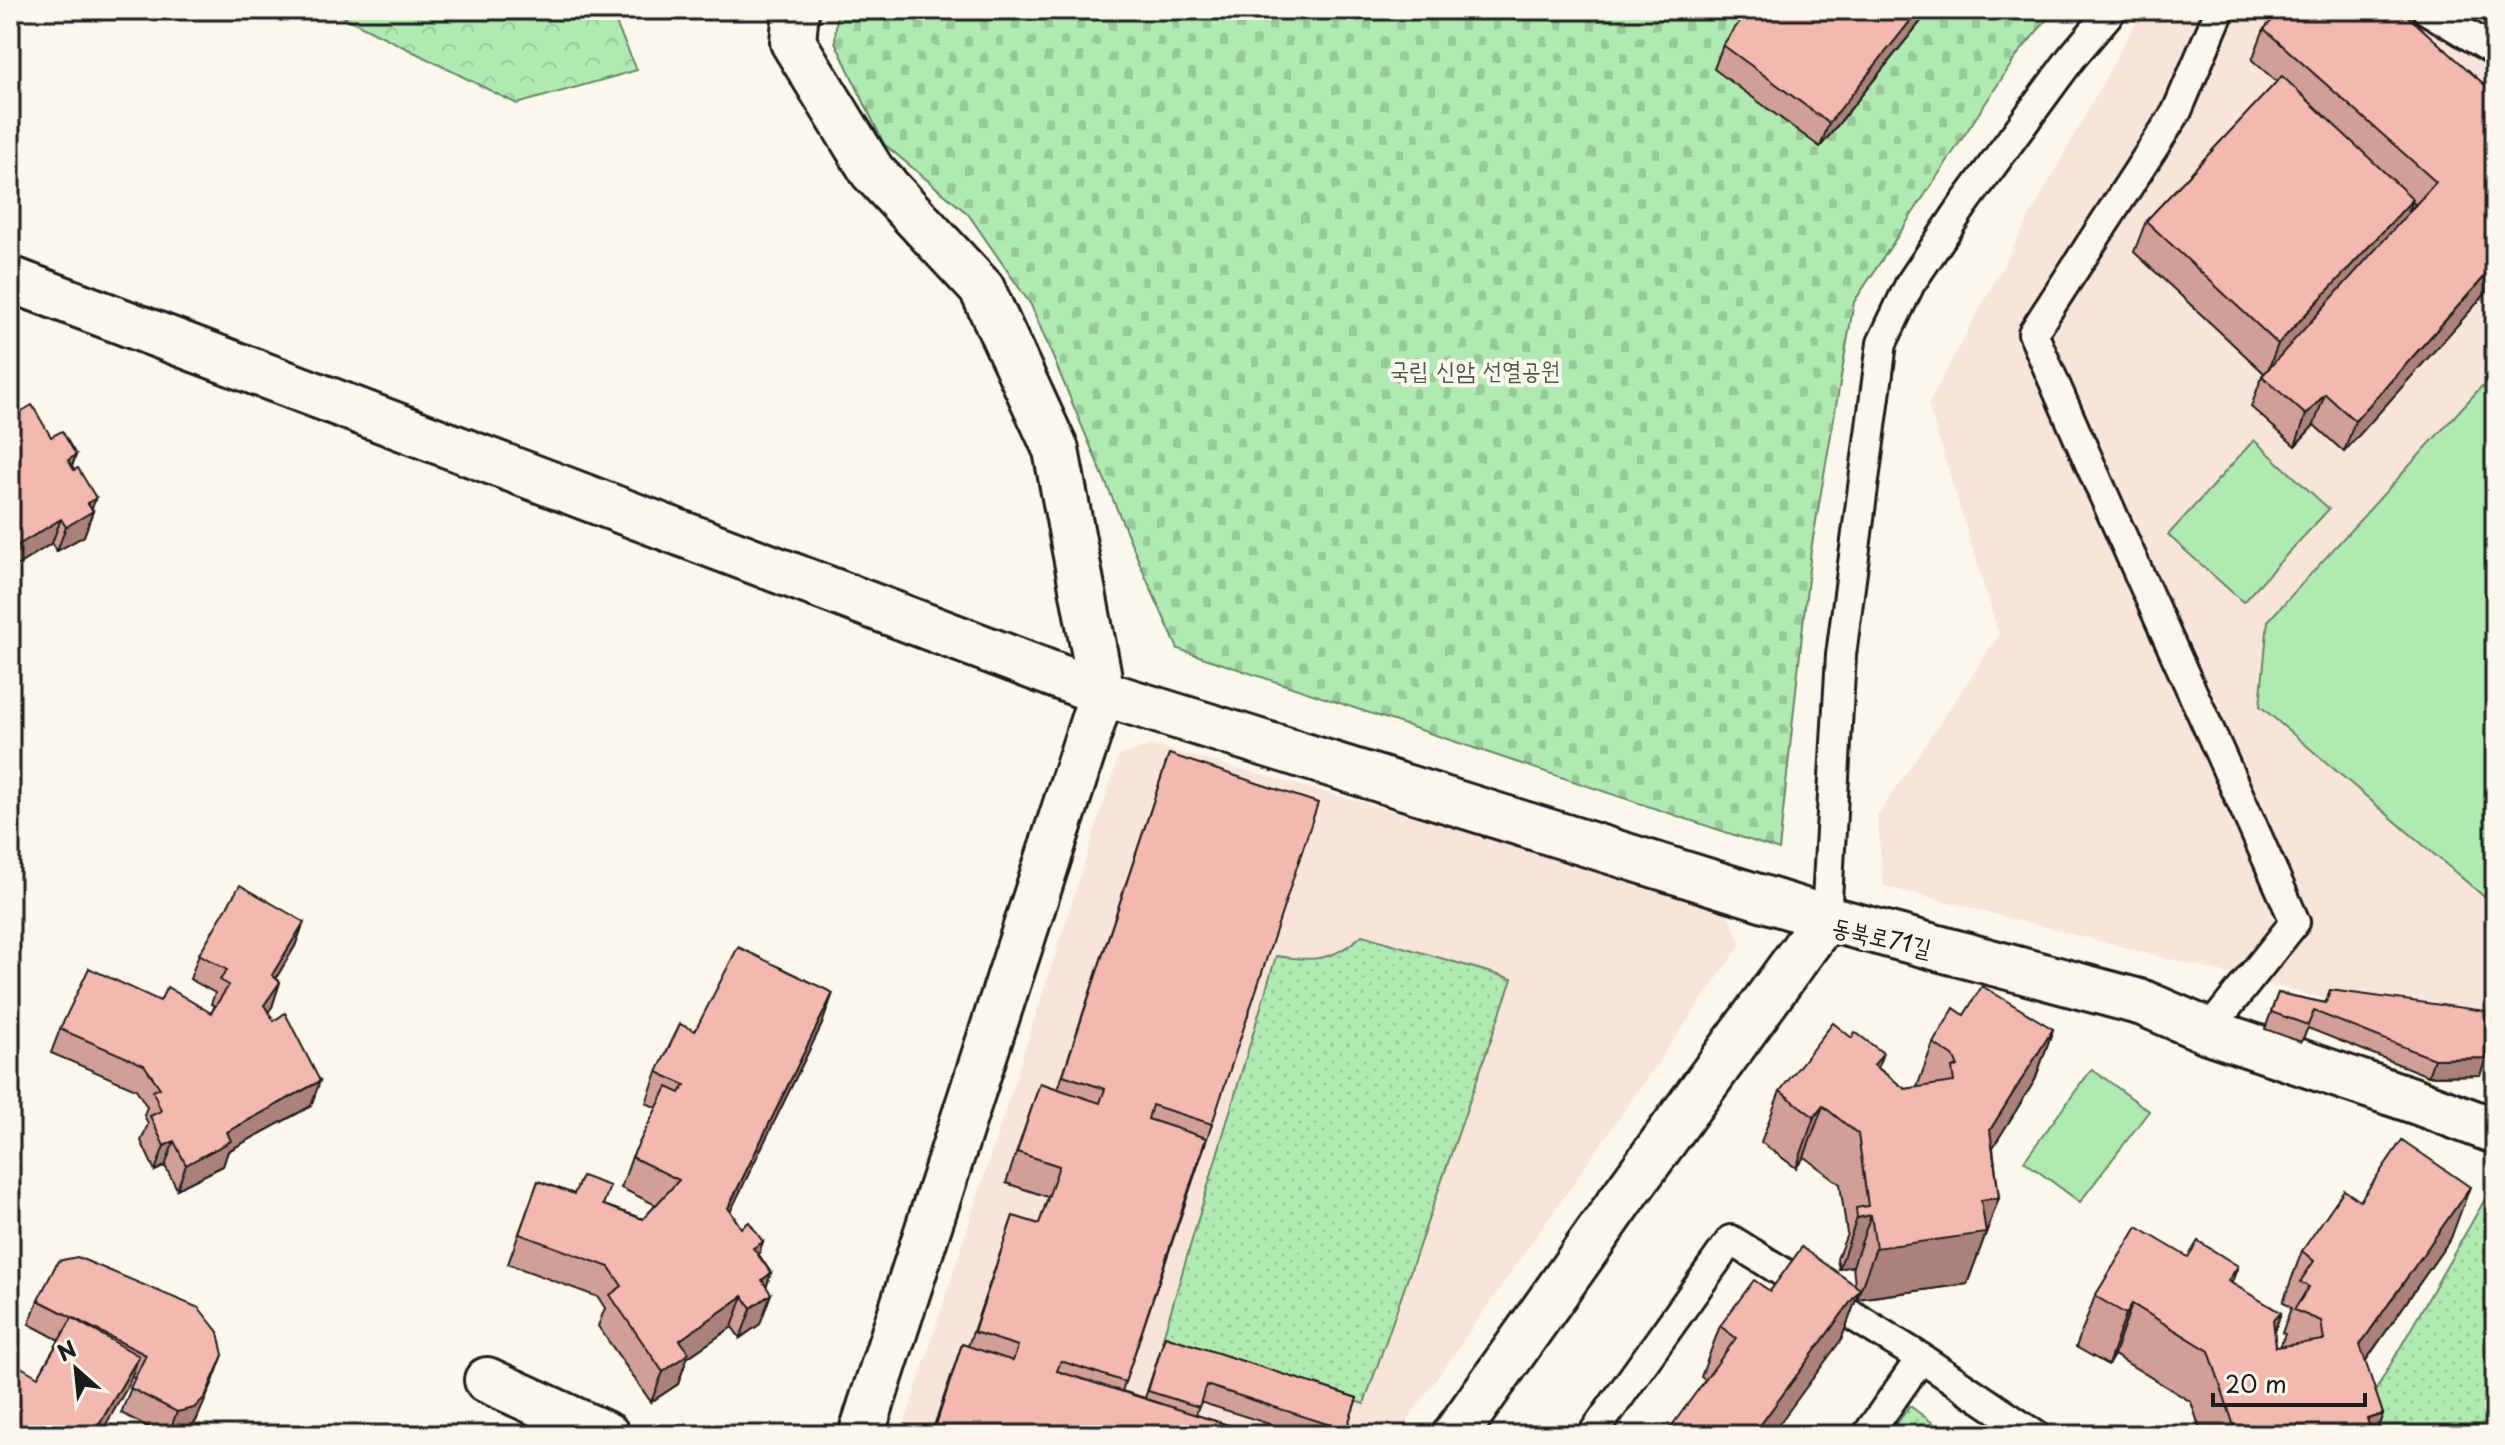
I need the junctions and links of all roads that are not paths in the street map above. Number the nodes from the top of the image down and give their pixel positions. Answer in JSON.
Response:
{"nodes":[{"id":1,"x":796,"y":10,"type":"edge"},
{"id":2,"x":2112,"y":10,"type":"edge"},
{"id":3,"x":2220,"y":10,"type":"edge"},
{"id":4,"x":2427,"y":10,"type":"edge"},
{"id":5,"x":2495,"y":51,"type":"edge"},
{"id":6,"x":10,"y":279,"type":"edge"},
{"id":7,"x":1102,"y":693,"type":"junction"},
{"id":8,"x":1826,"y":918,"type":"junction"},
{"id":9,"x":2208,"y":1031,"type":"junction"},
{"id":10,"x":2495,"y":1131,"type":"edge"},
{"id":11,"x":1921,"y":1358,"type":"junction"},
{"id":12,"x":487,"y":1380,"type":"dead end"},
{"id":13,"x":607,"y":1435,"type":"edge"},
{"id":14,"x":861,"y":1435,"type":"edge"},
{"id":15,"x":1455,"y":1435,"type":"edge"},
{"id":16,"x":1592,"y":1435,"type":"edge"},
{"id":17,"x":1867,"y":1435,"type":"edge"},
{"id":18,"x":2035,"y":1435,"type":"edge"}],
"edges":[{"from":1,"to":7,"type":"street"},
{"from":2,"to":8,"type":"lane"},
{"from":3,"to":9,"type":"lane"},
{"from":4,"to":5,"type":"lane"},
{"from":6,"to":7,"type":"street"},
{"from":7,"to":8,"type":"street"},
{"from":7,"to":14,"type":"street"},
{"from":8,"to":9,"type":"street","name":"동북로71길"},
{"from":8,"to":15,"type":"street","name":"동북로71길"},
{"from":9,"to":10,"type":"street","name":"동북로71길"},
{"from":11,"to":16,"type":"lane"},
{"from":11,"to":17,"type":"lane"},
{"from":11,"to":18,"type":"lane"},
{"from":12,"to":13,"type":"street"}]}
